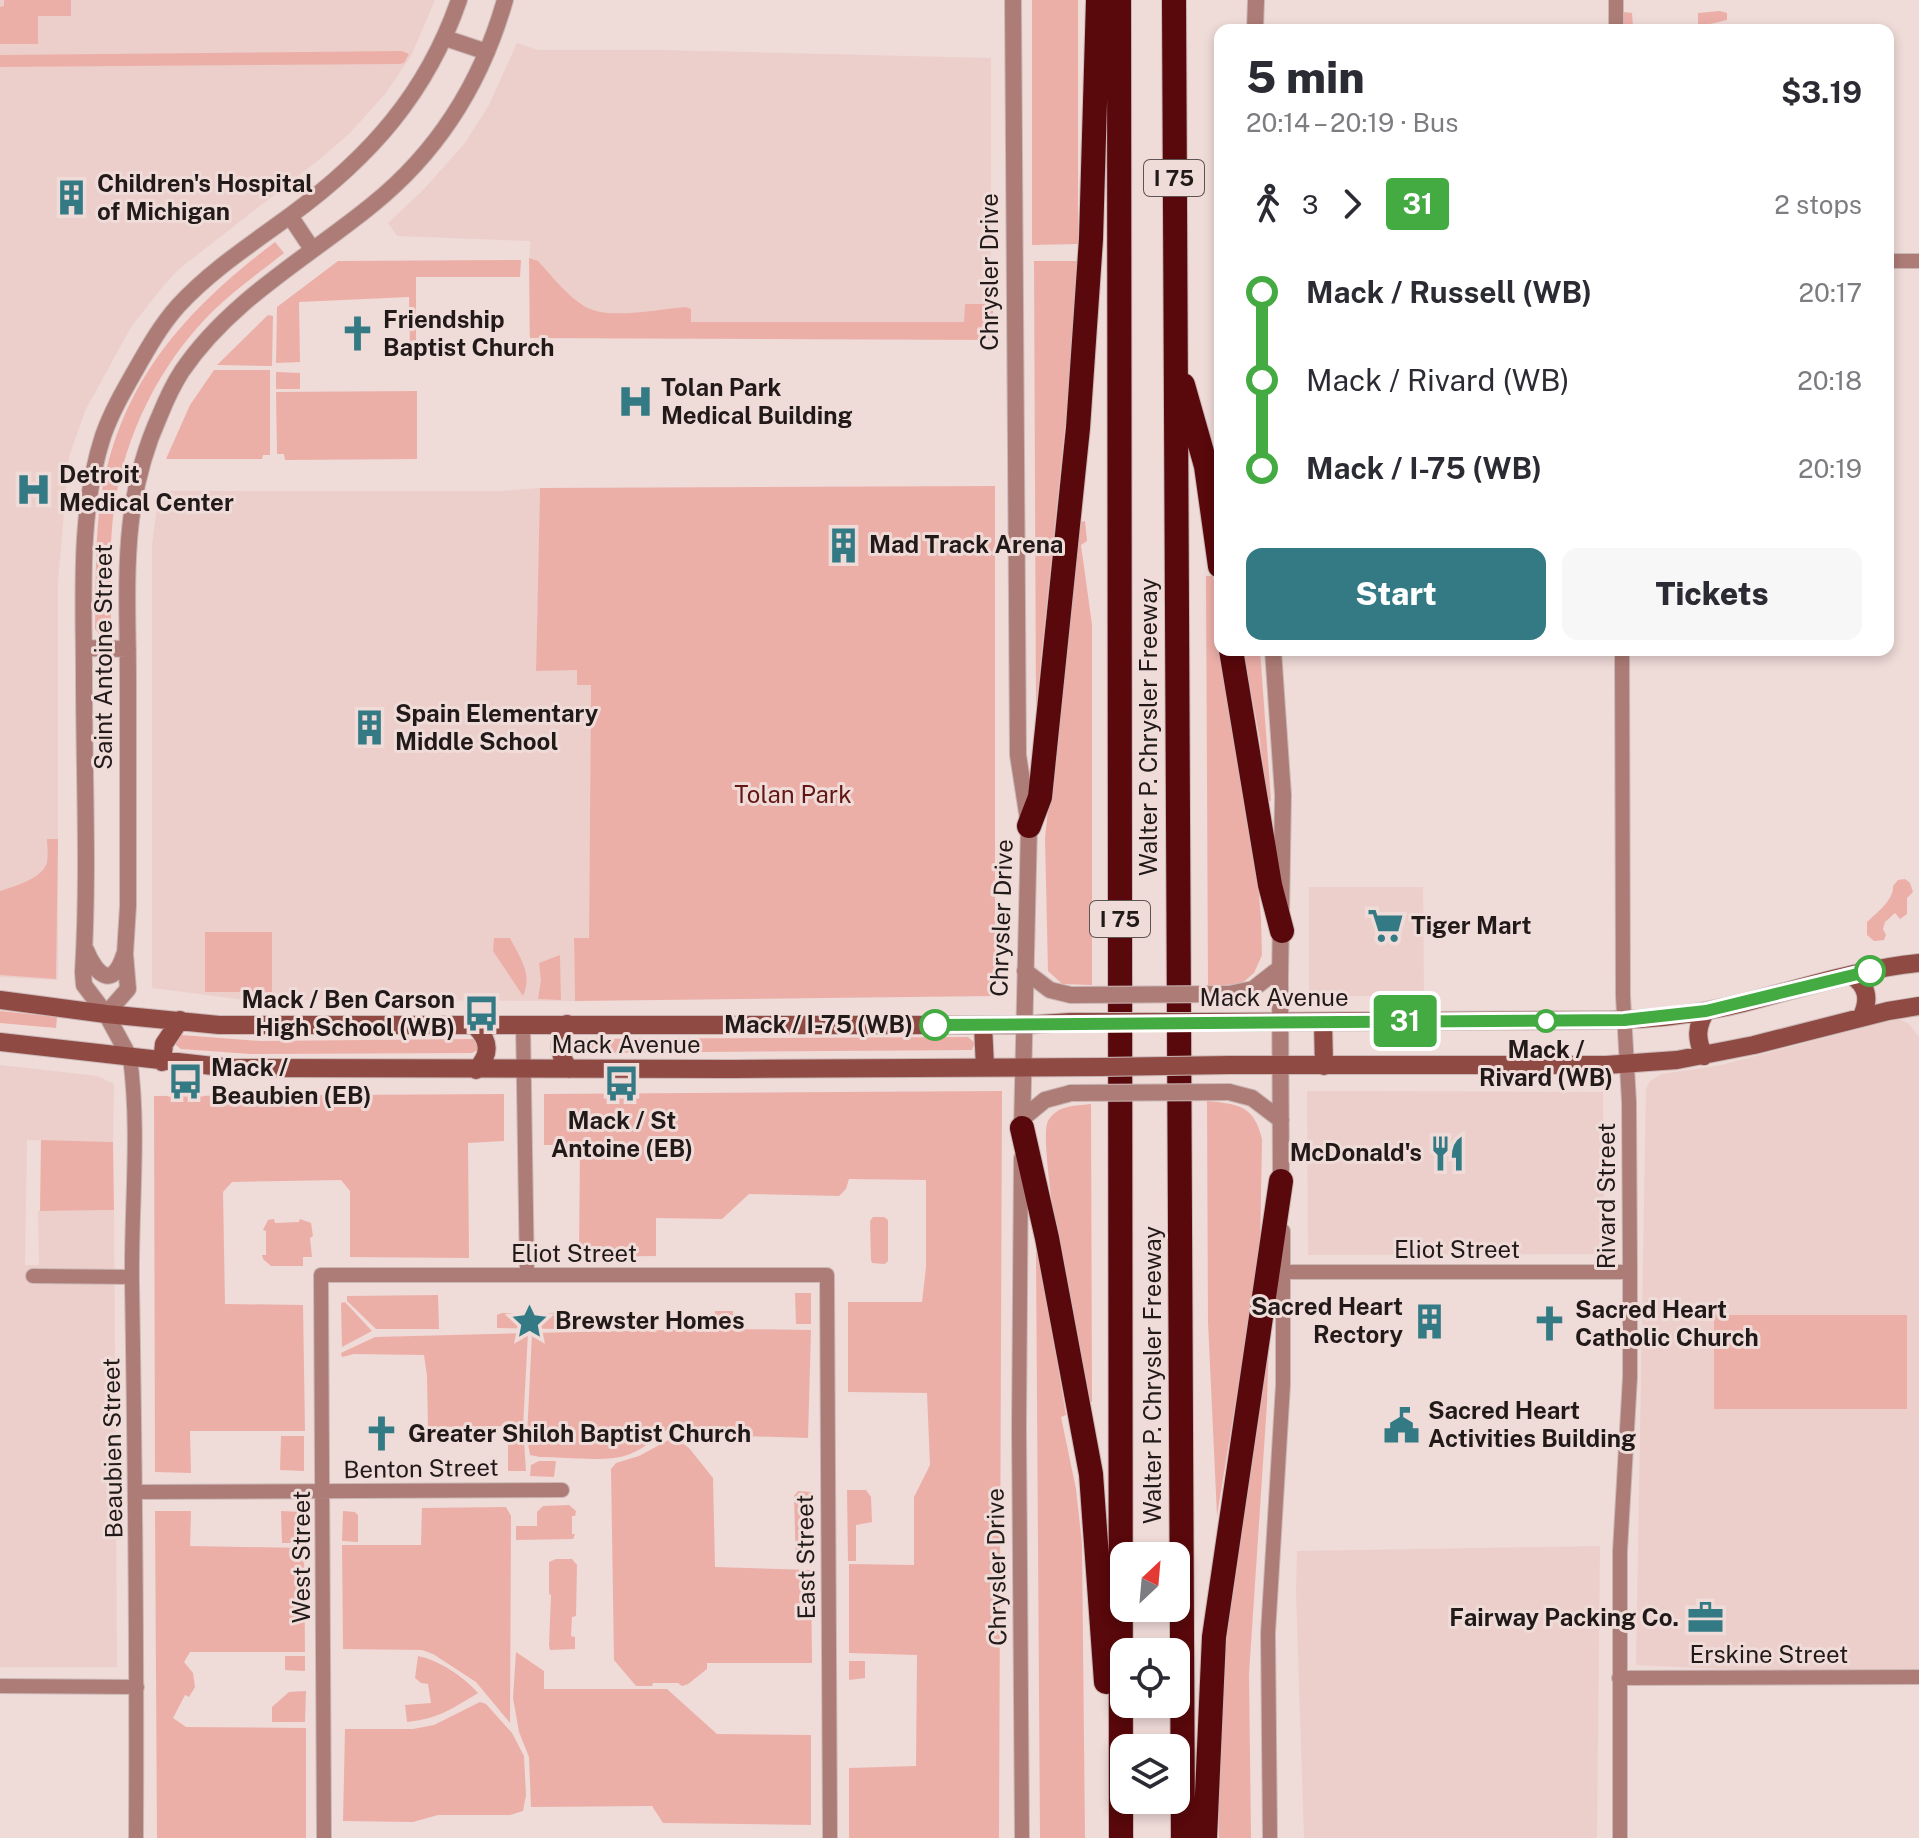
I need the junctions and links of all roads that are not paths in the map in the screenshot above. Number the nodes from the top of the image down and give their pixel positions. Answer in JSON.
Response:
{"nodes":[{"id":1,"x":459,"y":0,"type":"edge"},
{"id":2,"x":505,"y":0,"type":"edge"},
{"id":3,"x":1013,"y":0,"type":"edge"},
{"id":4,"x":1098,"y":0,"type":"edge"},
{"id":5,"x":1119,"y":0,"type":"edge"},
{"id":6,"x":1174,"y":0,"type":"edge"},
{"id":7,"x":1256,"y":0,"type":"edge"},
{"id":8,"x":1616,"y":0,"type":"edge"},
{"id":9,"x":1255,"y":24,"type":"edge"},
{"id":10,"x":1616,"y":24,"type":"edge"},
{"id":11,"x":445,"y":38,"type":"junction"},
{"id":12,"x":487,"y":52,"type":"junction"},
{"id":13,"x":290,"y":216,"type":"junction"},
{"id":14,"x":312,"y":249,"type":"junction"},
{"id":15,"x":1894,"y":261,"type":"edge"},
{"id":16,"x":1919,"y":261,"type":"edge"},
{"id":17,"x":1175,"y":356,"type":"junction"},
{"id":18,"x":1214,"y":523,"type":"edge"},
{"id":19,"x":84,"y":648,"type":"junction"},
{"id":20,"x":128,"y":649,"type":"junction"},
{"id":21,"x":1232,"y":656,"type":"edge"},
{"id":22,"x":1273,"y":656,"type":"edge"},
{"id":23,"x":1622,"y":656,"type":"edge"},
{"id":24,"x":1029,"y":826,"type":"junction"},
{"id":25,"x":1282,"y":931,"type":"junction"},
{"id":26,"x":84,"y":948,"type":"junction"},
{"id":27,"x":125,"y":954,"type":"junction"},
{"id":28,"x":1919,"y":963,"type":"edge"},
{"id":29,"x":1280,"y":968,"type":"junction"},
{"id":30,"x":1025,"y":971,"type":"junction"},
{"id":31,"x":1851,"y":975,"type":"junction"},
{"id":32,"x":0,"y":1000,"type":"edge"},
{"id":33,"x":1919,"y":1006,"type":"edge"},
{"id":34,"x":1706,"y":1011,"type":"junction"},
{"id":35,"x":106,"y":1014,"type":"junction"},
{"id":36,"x":1861,"y":1018,"type":"junction"},
{"id":37,"x":180,"y":1020,"type":"junction"},
{"id":38,"x":1624,"y":1020,"type":"junction"},
{"id":39,"x":1281,"y":1022,"type":"junction"},
{"id":40,"x":1323,"y":1022,"type":"junction"},
{"id":41,"x":523,"y":1024,"type":"junction"},
{"id":42,"x":567,"y":1024,"type":"junction"},
{"id":43,"x":983,"y":1025,"type":"junction"},
{"id":44,"x":1023,"y":1025,"type":"junction"},
{"id":45,"x":475,"y":1026,"type":"junction"},
{"id":46,"x":0,"y":1042,"type":"edge"},
{"id":47,"x":1704,"y":1056,"type":"junction"},
{"id":48,"x":130,"y":1058,"type":"junction"},
{"id":49,"x":162,"y":1062,"type":"junction"},
{"id":50,"x":1281,"y":1065,"type":"junction"},
{"id":51,"x":1627,"y":1065,"type":"junction"},
{"id":52,"x":1324,"y":1066,"type":"junction"},
{"id":53,"x":985,"y":1067,"type":"junction"},
{"id":54,"x":1023,"y":1067,"type":"junction"},
{"id":55,"x":523,"y":1069,"type":"junction"},
{"id":56,"x":569,"y":1069,"type":"junction"},
{"id":57,"x":476,"y":1070,"type":"junction"},
{"id":58,"x":1281,"y":1120,"type":"junction"},
{"id":59,"x":1022,"y":1123,"type":"junction"},
{"id":60,"x":1281,"y":1181,"type":"junction"},
{"id":61,"x":1284,"y":1272,"type":"junction"},
{"id":62,"x":1630,"y":1272,"type":"junction"},
{"id":63,"x":321,"y":1275,"type":"joint"},
{"id":64,"x":527,"y":1275,"type":"junction"},
{"id":65,"x":827,"y":1275,"type":"joint"},
{"id":66,"x":33,"y":1276,"type":"dead end"},
{"id":67,"x":132,"y":1277,"type":"junction"},
{"id":68,"x":562,"y":1490,"type":"dead end"},
{"id":69,"x":136,"y":1492,"type":"junction"},
{"id":70,"x":323,"y":1492,"type":"junction"},
{"id":71,"x":1919,"y":1677,"type":"edge"},
{"id":72,"x":1619,"y":1678,"type":"junction"},
{"id":73,"x":0,"y":1686,"type":"edge"},
{"id":74,"x":137,"y":1687,"type":"junction"},
{"id":75,"x":136,"y":1838,"type":"edge"},
{"id":76,"x":324,"y":1838,"type":"edge"},
{"id":77,"x":830,"y":1838,"type":"edge"},
{"id":78,"x":1022,"y":1838,"type":"edge"},
{"id":79,"x":1119,"y":1838,"type":"edge"},
{"id":80,"x":1183,"y":1838,"type":"edge"},
{"id":81,"x":1205,"y":1838,"type":"edge"},
{"id":82,"x":1270,"y":1838,"type":"edge"},
{"id":83,"x":1620,"y":1838,"type":"edge"}],
"edges":[{"from":1,"to":11,"type":"street","name":"Saint Antoine Street"},
{"from":2,"to":12,"type":"street","name":"Saint Antoine Street"},
{"from":3,"to":24,"type":"street","name":"Chrysler Drive"},
{"from":4,"to":24,"type":"highway"},
{"from":5,"to":79,"type":"highway","name":"Walter P. Chrysler Freeway","number":"I 75"},
{"from":6,"to":17,"type":"highway","name":"Walter P. Chrysler Freeway","number":"I 75"},
{"from":7,"to":9,"type":"street"},
{"from":8,"to":10,"type":"street"},
{"from":11,"to":12,"type":"street"},
{"from":11,"to":13,"type":"street","name":"Saint Antoine Street"},
{"from":12,"to":14,"type":"street","name":"Saint Antoine Street"},
{"from":13,"to":14,"type":"street"},
{"from":13,"to":19,"type":"street","name":"Saint Antoine Street"},
{"from":14,"to":20,"type":"street","name":"Saint Antoine Street"},
{"from":15,"to":16,"type":"street"},
{"from":17,"to":18,"type":"highway"},
{"from":17,"to":80,"type":"highway","name":"Walter P. Chrysler Freeway","number":"I 75"},
{"from":19,"to":20,"type":"street"},
{"from":19,"to":26,"type":"street","name":"Saint Antoine Street"},
{"from":20,"to":27,"type":"street","name":"Saint Antoine Street"},
{"from":21,"to":25,"type":"highway"},
{"from":22,"to":25,"type":"street"},
{"from":23,"to":38,"type":"street","name":"Rivard Street"},
{"from":24,"to":30,"type":"street","name":"Chrysler Drive"},
{"from":25,"to":29,"type":"street"},
{"from":26,"to":27,"type":"street"},
{"from":26,"to":35,"type":"street","name":"Saint Antoine Street"},
{"from":27,"to":35,"type":"street","name":"Saint Antoine Street"},
{"from":28,"to":31,"type":"main road","name":"Mack Avenue"},
{"from":29,"to":30,"type":"street","bridge":true},
{"from":29,"to":39,"type":"street"},
{"from":30,"to":44,"type":"street","name":"Chrysler Drive"},
{"from":31,"to":34,"type":"main road","name":"Mack Avenue"},
{"from":31,"to":36,"type":"main road"},
{"from":32,"to":35,"type":"main road","name":"Mack Avenue"},
{"from":33,"to":36,"type":"main road","name":"Mack Avenue"},
{"from":34,"to":38,"type":"main road","name":"Mack Avenue"},
{"from":34,"to":47,"type":"main road"},
{"from":35,"to":37,"type":"main road","name":"Mack Avenue"},
{"from":35,"to":48,"type":"street","name":"Saint Antoine Street"},
{"from":36,"to":47,"type":"main road","name":"Mack Avenue"},
{"from":37,"to":45,"type":"main road","name":"Mack Avenue"},
{"from":37,"to":49,"type":"main road"},
{"from":38,"to":40,"type":"main road","name":"Mack Avenue"},
{"from":38,"to":51,"type":"street","name":"Rivard Street"},
{"from":39,"to":40,"type":"main road","name":"Mack Avenue"},
{"from":39,"to":44,"type":"main road","name":"Mack Avenue","bridge":true},
{"from":39,"to":50,"type":"street"},
{"from":40,"to":52,"type":"main road"},
{"from":41,"to":42,"type":"main road","name":"Mack Avenue"},
{"from":41,"to":45,"type":"main road","name":"Mack Avenue"},
{"from":41,"to":55,"type":"street"},
{"from":42,"to":43,"type":"main road","name":"Mack Avenue"},
{"from":42,"to":56,"type":"main road"},
{"from":43,"to":44,"type":"main road","name":"Mack Avenue"},
{"from":43,"to":53,"type":"main road"},
{"from":44,"to":54,"type":"street","name":"Chrysler Drive"},
{"from":45,"to":57,"type":"main road"},
{"from":46,"to":48,"type":"main road","name":"Mack Avenue"},
{"from":47,"to":51,"type":"main road","name":"Mack Avenue"},
{"from":48,"to":49,"type":"main road","name":"Mack Avenue"},
{"from":48,"to":67,"type":"street","name":"Beaubien Street"},
{"from":49,"to":57,"type":"main road","name":"Mack Avenue"},
{"from":50,"to":52,"type":"main road","name":"Mack Avenue"},
{"from":50,"to":54,"type":"main road","name":"Mack Avenue","bridge":true},
{"from":50,"to":58,"type":"street"},
{"from":51,"to":52,"type":"main road","name":"Mack Avenue"},
{"from":51,"to":62,"type":"street","name":"Rivard Street"},
{"from":53,"to":54,"type":"main road","name":"Mack Avenue"},
{"from":53,"to":56,"type":"main road","name":"Mack Avenue"},
{"from":54,"to":59,"type":"street","name":"Chrysler Drive"},
{"from":55,"to":56,"type":"main road","name":"Mack Avenue"},
{"from":55,"to":57,"type":"main road","name":"Mack Avenue"},
{"from":55,"to":64,"type":"street"},
{"from":58,"to":59,"type":"street","bridge":true},
{"from":58,"to":60,"type":"street"},
{"from":59,"to":78,"type":"street","name":"Chrysler Drive"},
{"from":59,"to":79,"type":"highway"},
{"from":60,"to":61,"type":"street"},
{"from":60,"to":81,"type":"highway"},
{"from":61,"to":62,"type":"street","name":"Eliot Street"},
{"from":61,"to":82,"type":"street"},
{"from":62,"to":72,"type":"street","name":"Rivard Street"},
{"from":63,"to":64,"type":"street","name":"Eliot Street"},
{"from":63,"to":70,"type":"street","name":"West Street"},
{"from":64,"to":65,"type":"street","name":"Eliot Street"},
{"from":65,"to":77,"type":"street","name":"East Street"},
{"from":66,"to":67,"type":"street"},
{"from":67,"to":69,"type":"street","name":"Beaubien Street"},
{"from":68,"to":70,"type":"street","name":"Benton Street"},
{"from":69,"to":70,"type":"street","name":"Benton Street"},
{"from":69,"to":74,"type":"street","name":"Beaubien Street"},
{"from":70,"to":76,"type":"street","name":"West Street"},
{"from":71,"to":72,"type":"street","name":"Erskine Street"},
{"from":72,"to":83,"type":"street","name":"Rivard Street"},
{"from":73,"to":74,"type":"street"},
{"from":74,"to":75,"type":"street","name":"Beaubien Street"}]}
